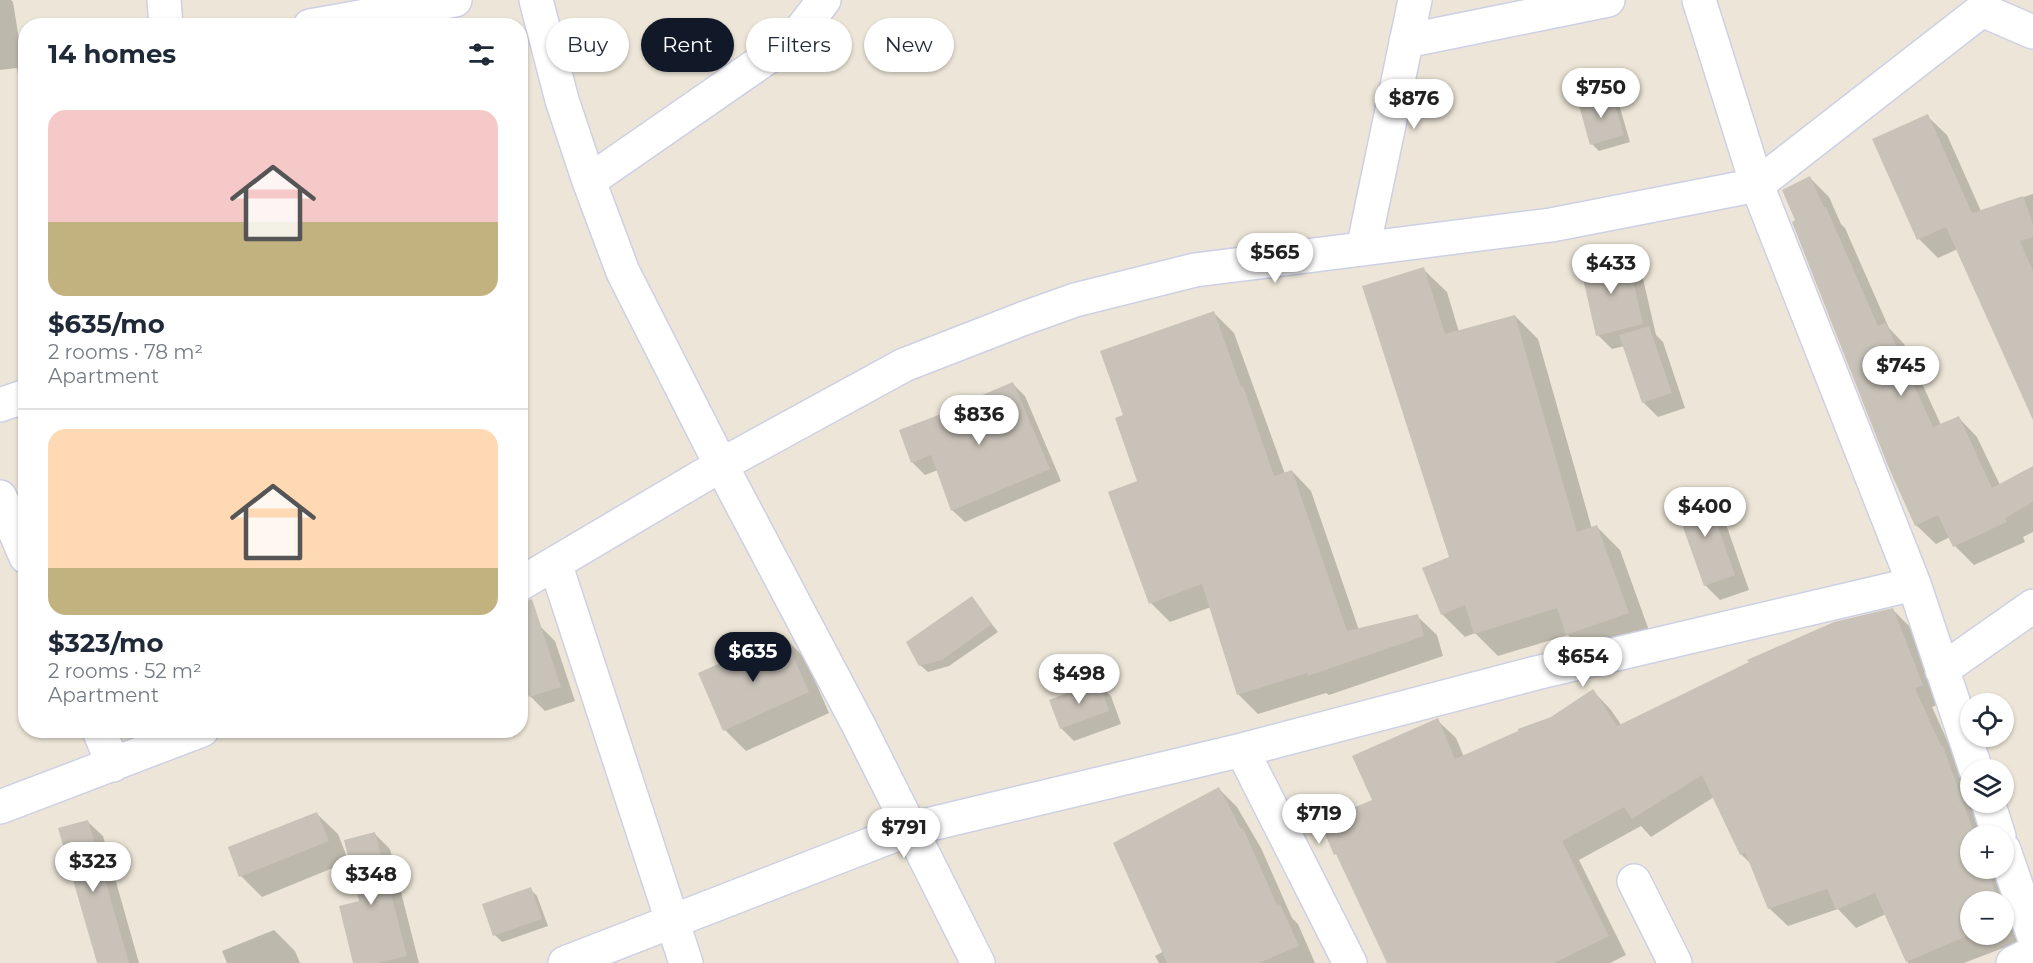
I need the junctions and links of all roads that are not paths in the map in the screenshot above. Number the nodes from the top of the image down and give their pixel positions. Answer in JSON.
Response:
{"nodes":[{"id":1,"x":164,"y":0,"type":"edge"},
{"id":2,"x":455,"y":0,"type":"edge"},
{"id":3,"x":536,"y":0,"type":"edge"},
{"id":4,"x":824,"y":0,"type":"edge"},
{"id":5,"x":1415,"y":0,"type":"edge"},
{"id":6,"x":1608,"y":0,"type":"edge"},
{"id":7,"x":1699,"y":0,"type":"edge"},
{"id":8,"x":1981,"y":5,"type":"edge"},
{"id":9,"x":165,"y":18,"type":"edge"},
{"id":10,"x":355,"y":18,"type":"edge"},
{"id":11,"x":2033,"y":32,"type":"edge"},
{"id":12,"x":1406,"y":41,"type":"junction"},
{"id":13,"x":589,"y":181,"type":"junction"},
{"id":14,"x":1757,"y":184,"type":"junction"},
{"id":15,"x":1363,"y":249,"type":"junction"},
{"id":16,"x":18,"y":399,"type":"edge"},
{"id":17,"x":0,"y":405,"type":"edge"},
{"id":18,"x":721,"y":465,"type":"junction"},
{"id":19,"x":0,"y":497,"type":"edge"},
{"id":20,"x":18,"y":539,"type":"edge"},
{"id":21,"x":555,"y":564,"type":"junction"},
{"id":22,"x":528,"y":579,"type":"edge"},
{"id":23,"x":1914,"y":584,"type":"junction"},
{"id":24,"x":2033,"y":606,"type":"edge"},
{"id":25,"x":1942,"y":670,"type":"junction"},
{"id":26,"x":102,"y":738,"type":"edge"},
{"id":27,"x":181,"y":738,"type":"edge"},
{"id":28,"x":1242,"y":750,"type":"junction"},
{"id":29,"x":1972,"y":759,"type":"edge"},
{"id":30,"x":113,"y":765,"type":"junction"},
{"id":31,"x":0,"y":807,"type":"edge"},
{"id":32,"x":910,"y":829,"type":"junction"},
{"id":33,"x":2014,"y":879,"type":"edge"},
{"id":34,"x":1634,"y":881,"type":"dead end"},
{"id":35,"x":673,"y":921,"type":"junction"},
{"id":36,"x":2033,"y":934,"type":"edge"},
{"id":37,"x":2033,"y":953,"type":"edge"},
{"id":38,"x":565,"y":963,"type":"edge"},
{"id":39,"x":686,"y":963,"type":"edge"},
{"id":40,"x":978,"y":963,"type":"edge"},
{"id":41,"x":1350,"y":963,"type":"edge"},
{"id":42,"x":1675,"y":963,"type":"edge"},
{"id":43,"x":2013,"y":963,"type":"edge"}],
"edges":[{"from":1,"to":9,"type":"street"},
{"from":2,"to":10,"type":"street"},
{"from":3,"to":13,"type":"street"},
{"from":4,"to":13,"type":"street"},
{"from":5,"to":12,"type":"street"},
{"from":6,"to":12,"type":"street"},
{"from":7,"to":14,"type":"street"},
{"from":8,"to":11,"type":"street"},
{"from":8,"to":14,"type":"street"},
{"from":12,"to":15,"type":"street"},
{"from":13,"to":18,"type":"street"},
{"from":14,"to":15,"type":"street"},
{"from":14,"to":23,"type":"street"},
{"from":15,"to":18,"type":"street"},
{"from":16,"to":17,"type":"street"},
{"from":18,"to":21,"type":"street"},
{"from":18,"to":32,"type":"street"},
{"from":19,"to":20,"type":"street"},
{"from":21,"to":22,"type":"street"},
{"from":21,"to":35,"type":"street"},
{"from":23,"to":25,"type":"street"},
{"from":23,"to":28,"type":"street"},
{"from":24,"to":25,"type":"street"},
{"from":25,"to":29,"type":"street"},
{"from":26,"to":30,"type":"street"},
{"from":27,"to":30,"type":"street"},
{"from":28,"to":32,"type":"street"},
{"from":28,"to":41,"type":"street"},
{"from":30,"to":31,"type":"street"},
{"from":32,"to":35,"type":"street"},
{"from":32,"to":40,"type":"street"},
{"from":33,"to":36,"type":"street"},
{"from":34,"to":42,"type":"street"},
{"from":35,"to":38,"type":"street"},
{"from":35,"to":39,"type":"street"},
{"from":37,"to":43,"type":"street"}]}
